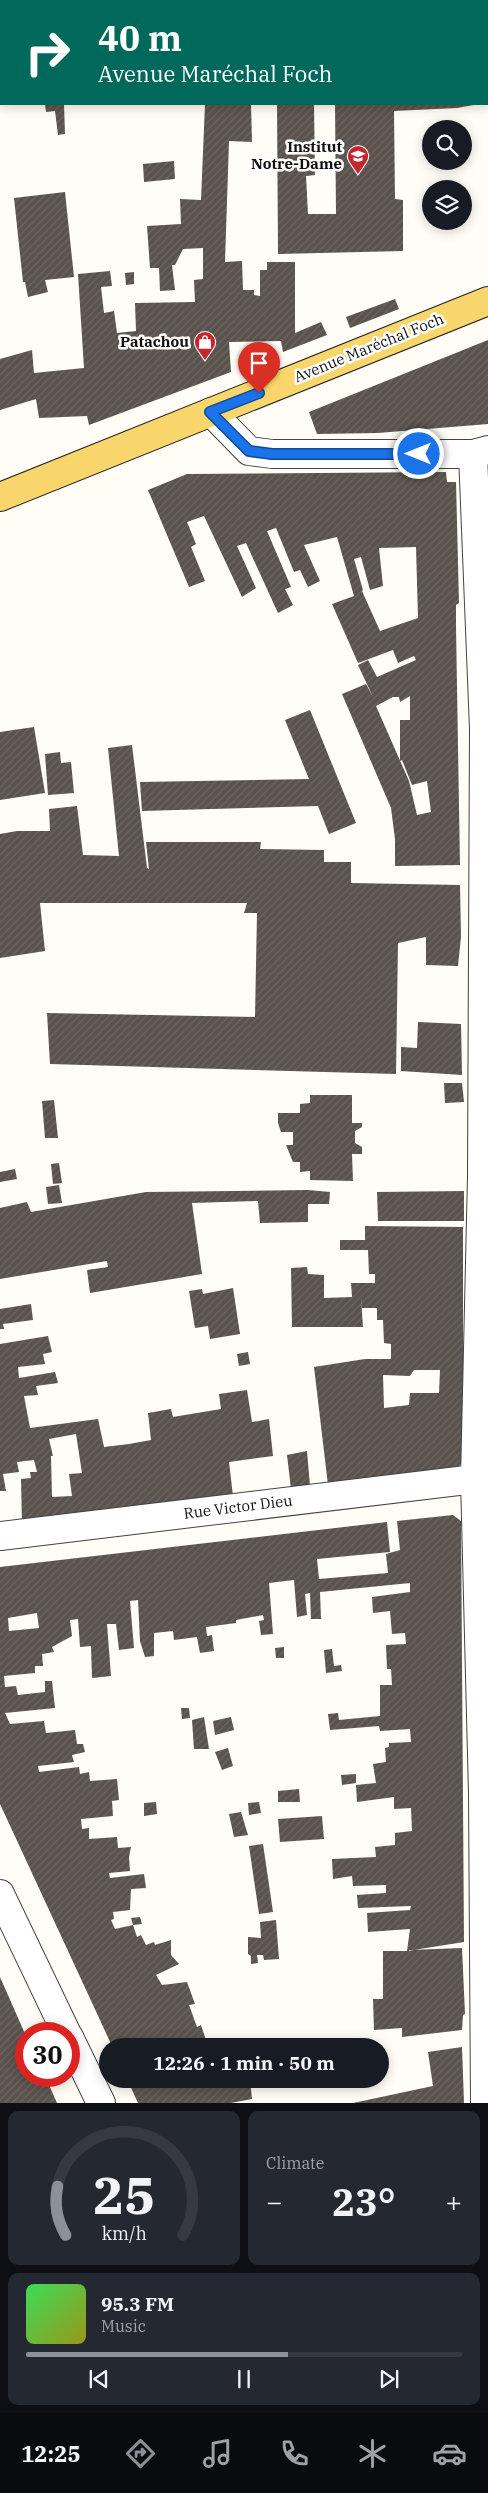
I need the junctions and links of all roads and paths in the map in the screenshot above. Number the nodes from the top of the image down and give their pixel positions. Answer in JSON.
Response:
{"nodes":[{"id":1,"x":488,"y":301,"type":"edge"},
{"id":2,"x":210,"y":412,"type":"junction"},
{"id":3,"x":481,"y":452,"type":"edge"},
{"id":4,"x":0,"y":497,"type":"edge"},
{"id":5,"x":475,"y":1479,"type":"junction"},
{"id":6,"x":0,"y":1536,"type":"edge"},
{"id":7,"x":485,"y":1794,"type":"edge"},
{"id":8,"x":0,"y":1894,"type":"edge"},
{"id":9,"x":7,"y":1924,"type":"edge"},
{"id":10,"x":61,"y":2022,"type":"edge"},
{"id":11,"x":80,"y":2060,"type":"edge"},
{"id":12,"x":101,"y":2103,"type":"edge"},
{"id":13,"x":485,"y":2103,"type":"edge"}],
"edges":[{"from":1,"to":2,"type":"main road","name":"Avenue Maréchal Foch"},
{"from":2,"to":3,"type":"street"},
{"from":2,"to":4,"type":"main road","name":"Avenue Maréchal Foch"},
{"from":3,"to":5,"type":"street"},
{"from":5,"to":6,"type":"street","name":"Rue Victor Dieu"},
{"from":5,"to":7,"type":"street"},
{"from":7,"to":13,"type":"street"},
{"from":8,"to":9,"type":"street"},
{"from":9,"to":10,"type":"street"},
{"from":11,"to":12,"type":"street"}]}
